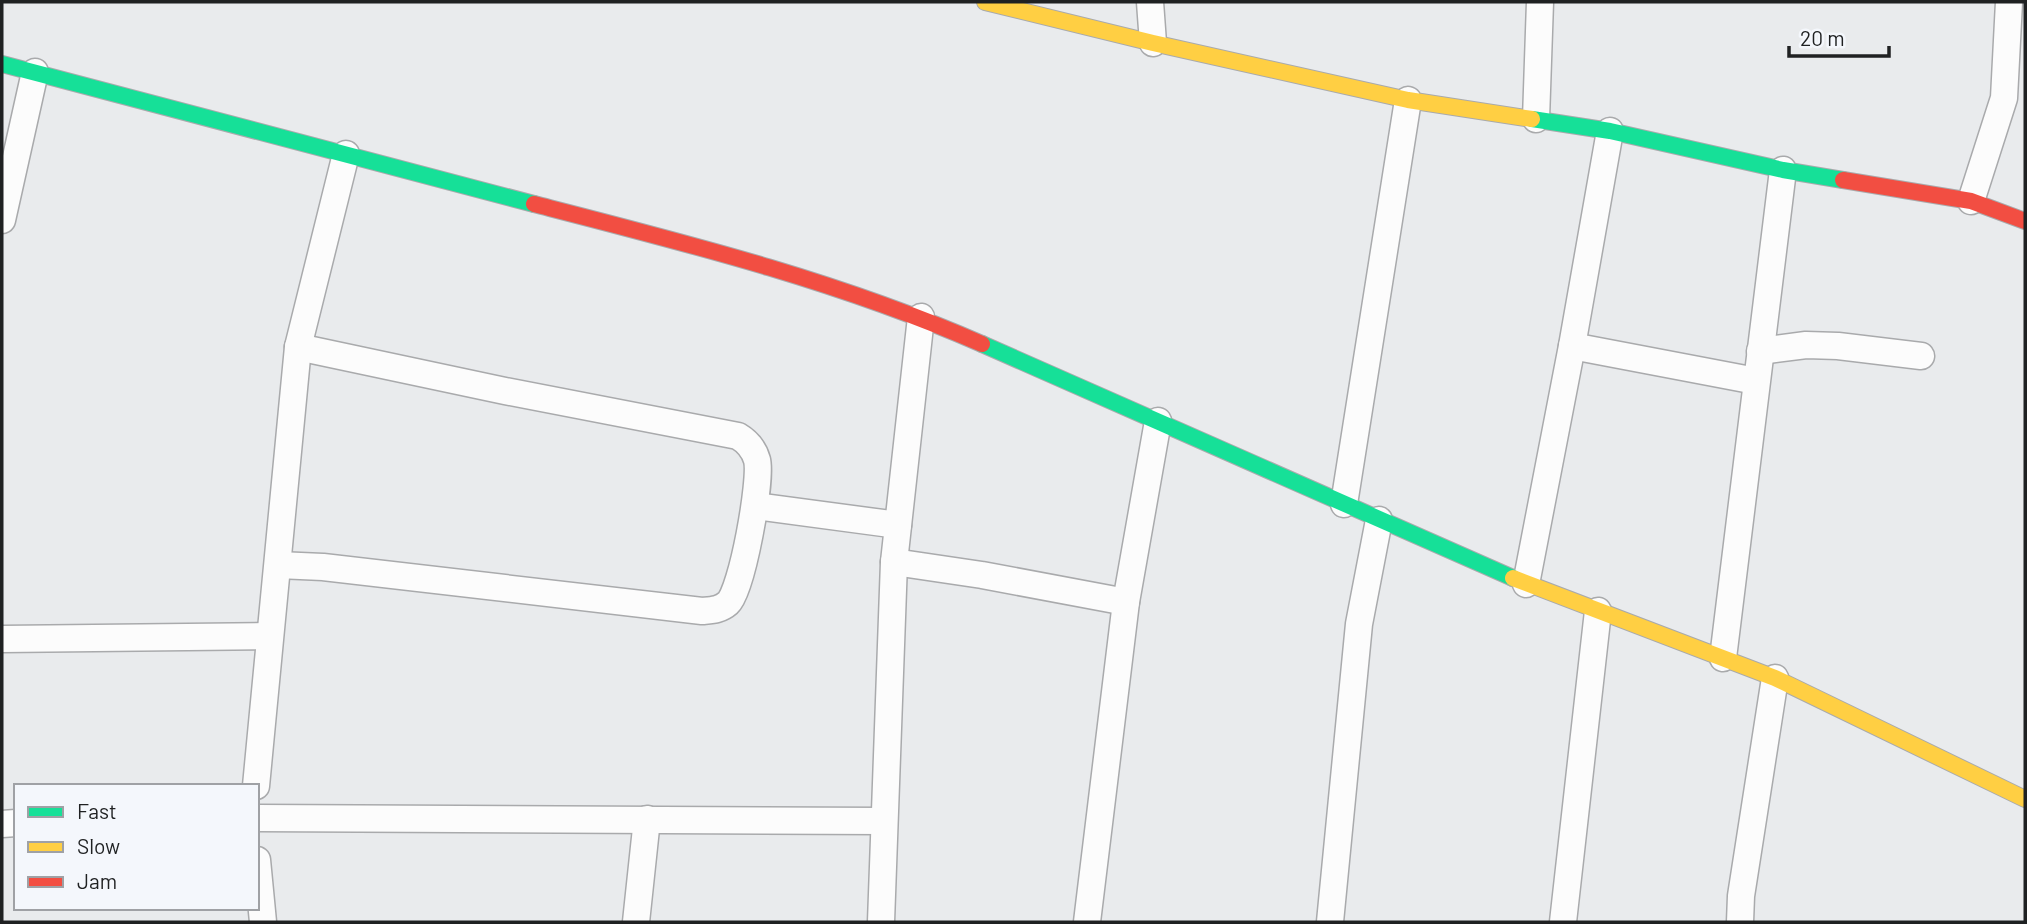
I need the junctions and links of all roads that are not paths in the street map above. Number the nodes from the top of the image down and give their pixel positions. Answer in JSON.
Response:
{"nodes":[{"id":1,"x":985,"y":2,"type":"edge"},
{"id":2,"x":1150,"y":2,"type":"edge"},
{"id":3,"x":1540,"y":2,"type":"edge"},
{"id":4,"x":2009,"y":2,"type":"edge"},
{"id":5,"x":1153,"y":43,"type":"junction"},
{"id":6,"x":2017,"y":56,"type":"edge"},
{"id":7,"x":2,"y":64,"type":"edge"},
{"id":8,"x":35,"y":72,"type":"junction"},
{"id":9,"x":1408,"y":100,"type":"junction"},
{"id":10,"x":1536,"y":119,"type":"junction"},
{"id":11,"x":1610,"y":131,"type":"junction"},
{"id":12,"x":346,"y":153,"type":"junction"},
{"id":13,"x":1783,"y":170,"type":"junction"},
{"id":14,"x":1971,"y":201,"type":"junction"},
{"id":15,"x":2,"y":220,"type":"edge"},
{"id":16,"x":2025,"y":222,"type":"edge"},
{"id":17,"x":921,"y":317,"type":"junction"},
{"id":18,"x":1572,"y":346,"type":"junction"},
{"id":19,"x":298,"y":347,"type":"junction"},
{"id":20,"x":1760,"y":351,"type":"junction"},
{"id":21,"x":1921,"y":356,"type":"dead end"},
{"id":22,"x":1756,"y":381,"type":"junction"},
{"id":23,"x":1157,"y":421,"type":"junction"},
{"id":24,"x":1344,"y":504,"type":"junction"},
{"id":25,"x":755,"y":506,"type":"junction"},
{"id":26,"x":1379,"y":520,"type":"junction"},
{"id":27,"x":898,"y":525,"type":"junction"},
{"id":28,"x":894,"y":562,"type":"junction"},
{"id":29,"x":278,"y":565,"type":"junction"},
{"id":30,"x":1526,"y":584,"type":"junction"},
{"id":31,"x":1126,"y":602,"type":"junction"},
{"id":32,"x":1598,"y":611,"type":"junction"},
{"id":33,"x":270,"y":636,"type":"junction"},
{"id":34,"x":2,"y":639,"type":"edge"},
{"id":35,"x":1723,"y":658,"type":"junction"},
{"id":36,"x":1775,"y":678,"type":"junction"},
{"id":37,"x":256,"y":784,"type":"edge"},
{"id":38,"x":2025,"y":799,"type":"edge"},
{"id":39,"x":259,"y":818,"type":"edge"},
{"id":40,"x":647,"y":819,"type":"junction"},
{"id":41,"x":884,"y":821,"type":"junction"},
{"id":42,"x":259,"y":881,"type":"edge"},
{"id":43,"x":263,"y":922,"type":"edge"},
{"id":44,"x":636,"y":922,"type":"edge"},
{"id":45,"x":881,"y":922,"type":"edge"},
{"id":46,"x":1087,"y":922,"type":"edge"},
{"id":47,"x":1329,"y":922,"type":"edge"},
{"id":48,"x":1563,"y":922,"type":"edge"},
{"id":49,"x":1740,"y":922,"type":"edge"}],
"edges":[{"from":1,"to":5,"type":"street"},
{"from":2,"to":5,"type":"street"},
{"from":3,"to":10,"type":"street"},
{"from":4,"to":6,"type":"street"},
{"from":5,"to":9,"type":"street"},
{"from":6,"to":14,"type":"street"},
{"from":7,"to":8,"type":"street"},
{"from":8,"to":12,"type":"street"},
{"from":8,"to":15,"type":"street"},
{"from":9,"to":10,"type":"street"},
{"from":9,"to":24,"type":"street"},
{"from":10,"to":11,"type":"street"},
{"from":11,"to":13,"type":"street"},
{"from":11,"to":18,"type":"street"},
{"from":12,"to":17,"type":"street"},
{"from":12,"to":19,"type":"street"},
{"from":13,"to":14,"type":"street"},
{"from":13,"to":20,"type":"street"},
{"from":14,"to":16,"type":"street"},
{"from":17,"to":23,"type":"street"},
{"from":17,"to":27,"type":"street"},
{"from":18,"to":22,"type":"street"},
{"from":18,"to":30,"type":"street"},
{"from":19,"to":25,"type":"street"},
{"from":19,"to":29,"type":"street"},
{"from":20,"to":21,"type":"street"},
{"from":20,"to":22,"type":"street"},
{"from":22,"to":35,"type":"street"},
{"from":23,"to":24,"type":"street"},
{"from":23,"to":31,"type":"street"},
{"from":24,"to":26,"type":"street"},
{"from":25,"to":27,"type":"street"},
{"from":25,"to":29,"type":"street"},
{"from":26,"to":30,"type":"street"},
{"from":26,"to":47,"type":"street"},
{"from":27,"to":28,"type":"street"},
{"from":28,"to":31,"type":"street"},
{"from":28,"to":41,"type":"street"},
{"from":29,"to":33,"type":"street"},
{"from":30,"to":32,"type":"street"},
{"from":31,"to":46,"type":"street"},
{"from":32,"to":35,"type":"street"},
{"from":32,"to":48,"type":"street"},
{"from":33,"to":34,"type":"street"},
{"from":33,"to":37,"type":"street"},
{"from":35,"to":36,"type":"street"},
{"from":36,"to":38,"type":"street"},
{"from":36,"to":49,"type":"street"},
{"from":39,"to":40,"type":"street"},
{"from":40,"to":41,"type":"street"},
{"from":40,"to":44,"type":"street"},
{"from":41,"to":45,"type":"street"},
{"from":42,"to":43,"type":"street"}]}
